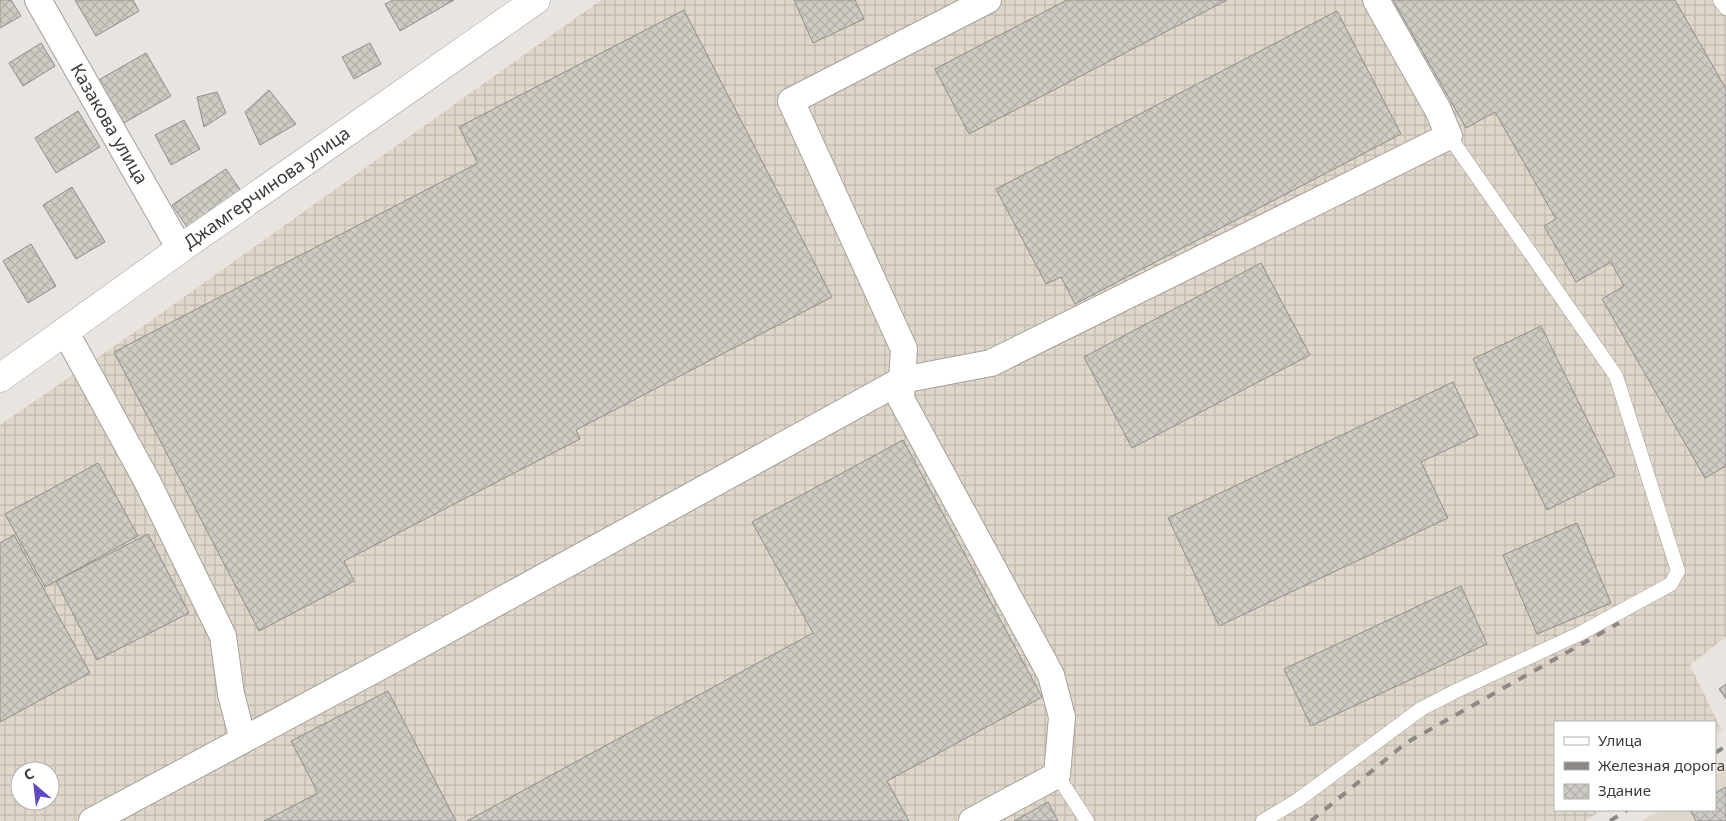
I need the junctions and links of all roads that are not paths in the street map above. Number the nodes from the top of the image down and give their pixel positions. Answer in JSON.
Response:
{"nodes":[{"id":1,"x":38,"y":0,"type":"edge"},
{"id":2,"x":536,"y":0,"type":"edge"},
{"id":3,"x":988,"y":0,"type":"edge"},
{"id":4,"x":1376,"y":0,"type":"edge"},
{"id":5,"x":1720,"y":0,"type":"edge"},
{"id":6,"x":1726,"y":8,"type":"edge"},
{"id":7,"x":1449,"y":136,"type":"junction"},
{"id":8,"x":180,"y":249,"type":"junction"},
{"id":9,"x":65,"y":332,"type":"junction"},
{"id":10,"x":0,"y":378,"type":"edge"},
{"id":11,"x":902,"y":380,"type":"junction"},
{"id":12,"x":243,"y":740,"type":"junction"},
{"id":13,"x":1057,"y":775,"type":"junction"},
{"id":14,"x":92,"y":821,"type":"edge"},
{"id":15,"x":972,"y":821,"type":"edge"},
{"id":16,"x":1087,"y":821,"type":"edge"},
{"id":17,"x":1263,"y":821,"type":"edge"}],
"edges":[{"from":1,"to":8,"type":"street","name":"Казакова улица"},
{"from":2,"to":8,"type":"street","name":"Джамгерчинова улица"},
{"from":3,"to":11,"type":"street"},
{"from":4,"to":7,"type":"street"},
{"from":5,"to":6,"type":"lane"},
{"from":7,"to":11,"type":"street"},
{"from":7,"to":17,"type":"lane"},
{"from":8,"to":9,"type":"street","name":"Джамгерчинова улица"},
{"from":9,"to":10,"type":"street","name":"Джамгерчинова улица"},
{"from":9,"to":12,"type":"street"},
{"from":11,"to":12,"type":"street"},
{"from":11,"to":13,"type":"street"},
{"from":12,"to":14,"type":"street"},
{"from":13,"to":15,"type":"street"},
{"from":13,"to":16,"type":"lane"}]}
